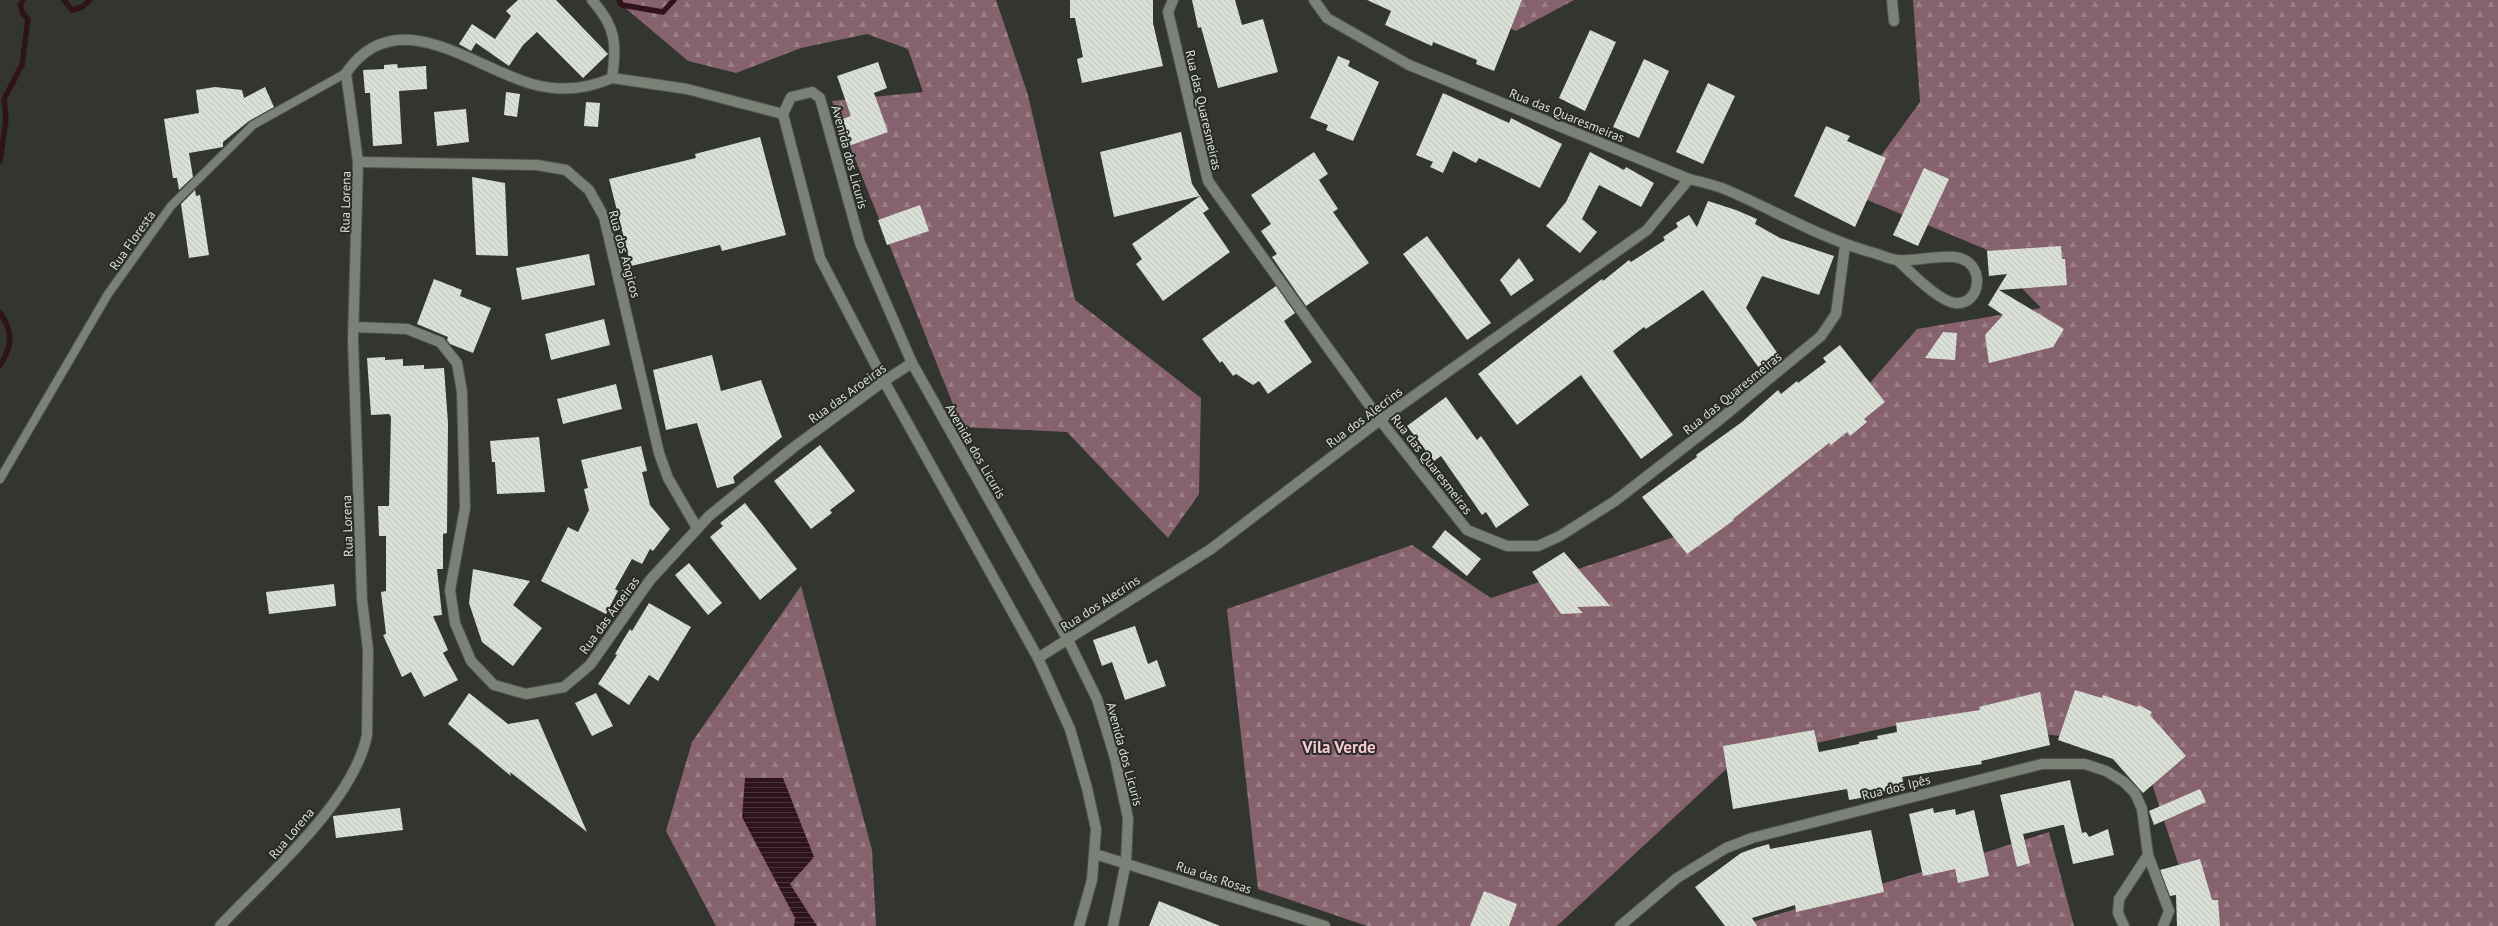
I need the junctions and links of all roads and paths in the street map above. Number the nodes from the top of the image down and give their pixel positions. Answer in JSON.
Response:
{"nodes":[{"id":1,"x":592,"y":0,"type":"edge"},
{"id":2,"x":1173,"y":0,"type":"edge"},
{"id":3,"x":1314,"y":0,"type":"edge"},
{"id":4,"x":1892,"y":0,"type":"edge"},
{"id":5,"x":1894,"y":21,"type":"dead end"},
{"id":6,"x":346,"y":74,"type":"junction"},
{"id":7,"x":612,"y":78,"type":"junction"},
{"id":8,"x":783,"y":114,"type":"junction"},
{"id":9,"x":358,"y":162,"type":"junction"},
{"id":10,"x":1689,"y":179,"type":"junction"},
{"id":11,"x":1844,"y":246,"type":"junction"},
{"id":12,"x":1898,"y":260,"type":"junction"},
{"id":13,"x":354,"y":327,"type":"junction"},
{"id":14,"x":912,"y":364,"type":"junction"},
{"id":15,"x":884,"y":381,"type":"junction"},
{"id":16,"x":1380,"y":420,"type":"junction"},
{"id":17,"x":0,"y":478,"type":"edge"},
{"id":18,"x":697,"y":528,"type":"junction"},
{"id":19,"x":1068,"y":640,"type":"junction"},
{"id":20,"x":1038,"y":658,"type":"junction"},
{"id":21,"x":1096,"y":854,"type":"junction"},
{"id":22,"x":2148,"y":855,"type":"junction"},
{"id":23,"x":1126,"y":862,"type":"junction"},
{"id":24,"x":220,"y":926,"type":"edge"},
{"id":25,"x":1079,"y":926,"type":"edge"},
{"id":26,"x":1112,"y":926,"type":"edge"},
{"id":27,"x":1325,"y":926,"type":"edge"},
{"id":28,"x":1620,"y":926,"type":"edge"},
{"id":29,"x":2124,"y":926,"type":"edge"},
{"id":30,"x":2163,"y":926,"type":"edge"}],
"edges":[{"from":1,"to":7,"type":"street"},
{"from":2,"to":16,"type":"street","name":"Rua das Quaresmeiras"},
{"from":3,"to":10,"type":"street","name":"Rua das Quaresmeiras"},
{"from":4,"to":5,"type":"street"},
{"from":6,"to":7,"type":"street"},
{"from":6,"to":9,"type":"street","name":"Rua Lorena"},
{"from":6,"to":17,"type":"lane","name":"Rua Floresta"},
{"from":7,"to":8,"type":"street"},
{"from":8,"to":14,"type":"street","name":"Avenida dos Licuris"},
{"from":8,"to":15,"type":"street"},
{"from":9,"to":13,"type":"street","name":"Rua Lorena"},
{"from":9,"to":18,"type":"street","name":"Rua dos Angicos"},
{"from":10,"to":11,"type":"street","name":"Rua das Quaresmeiras"},
{"from":10,"to":16,"type":"street","name":"Rua dos Alecrins"},
{"from":11,"to":12,"type":"street","name":"Rua das Quaresmeiras"},
{"from":11,"to":16,"type":"street","name":"Rua das Quaresmeiras"},
{"from":12,"to":12,"type":"street","name":"Rua das Quaresmeiras"},
{"from":13,"to":18,"type":"street","name":"Rua das Aroeiras"},
{"from":13,"to":24,"type":"street","name":"Rua Lorena"},
{"from":14,"to":15,"type":"street","name":"Rua das Aroeiras"},
{"from":14,"to":19,"type":"street","name":"Avenida dos Licuris"},
{"from":15,"to":18,"type":"street","name":"Rua das Aroeiras"},
{"from":15,"to":20,"type":"street"},
{"from":16,"to":19,"type":"street","name":"Rua dos Alecrins"},
{"from":19,"to":20,"type":"street","name":"Rua dos Alecrins"},
{"from":19,"to":23,"type":"street","name":"Avenida dos Licuris"},
{"from":20,"to":21,"type":"street"},
{"from":21,"to":23,"type":"street","name":"Rua das Rosas"},
{"from":21,"to":25,"type":"street"},
{"from":22,"to":28,"type":"street","name":"Rua dos Ipês"},
{"from":22,"to":29,"type":"street"},
{"from":22,"to":30,"type":"street","name":"Rua dos Ipês"},
{"from":23,"to":26,"type":"street","name":"Avenida dos Licuris"},
{"from":23,"to":27,"type":"street","name":"Rua das Rosas"}]}
